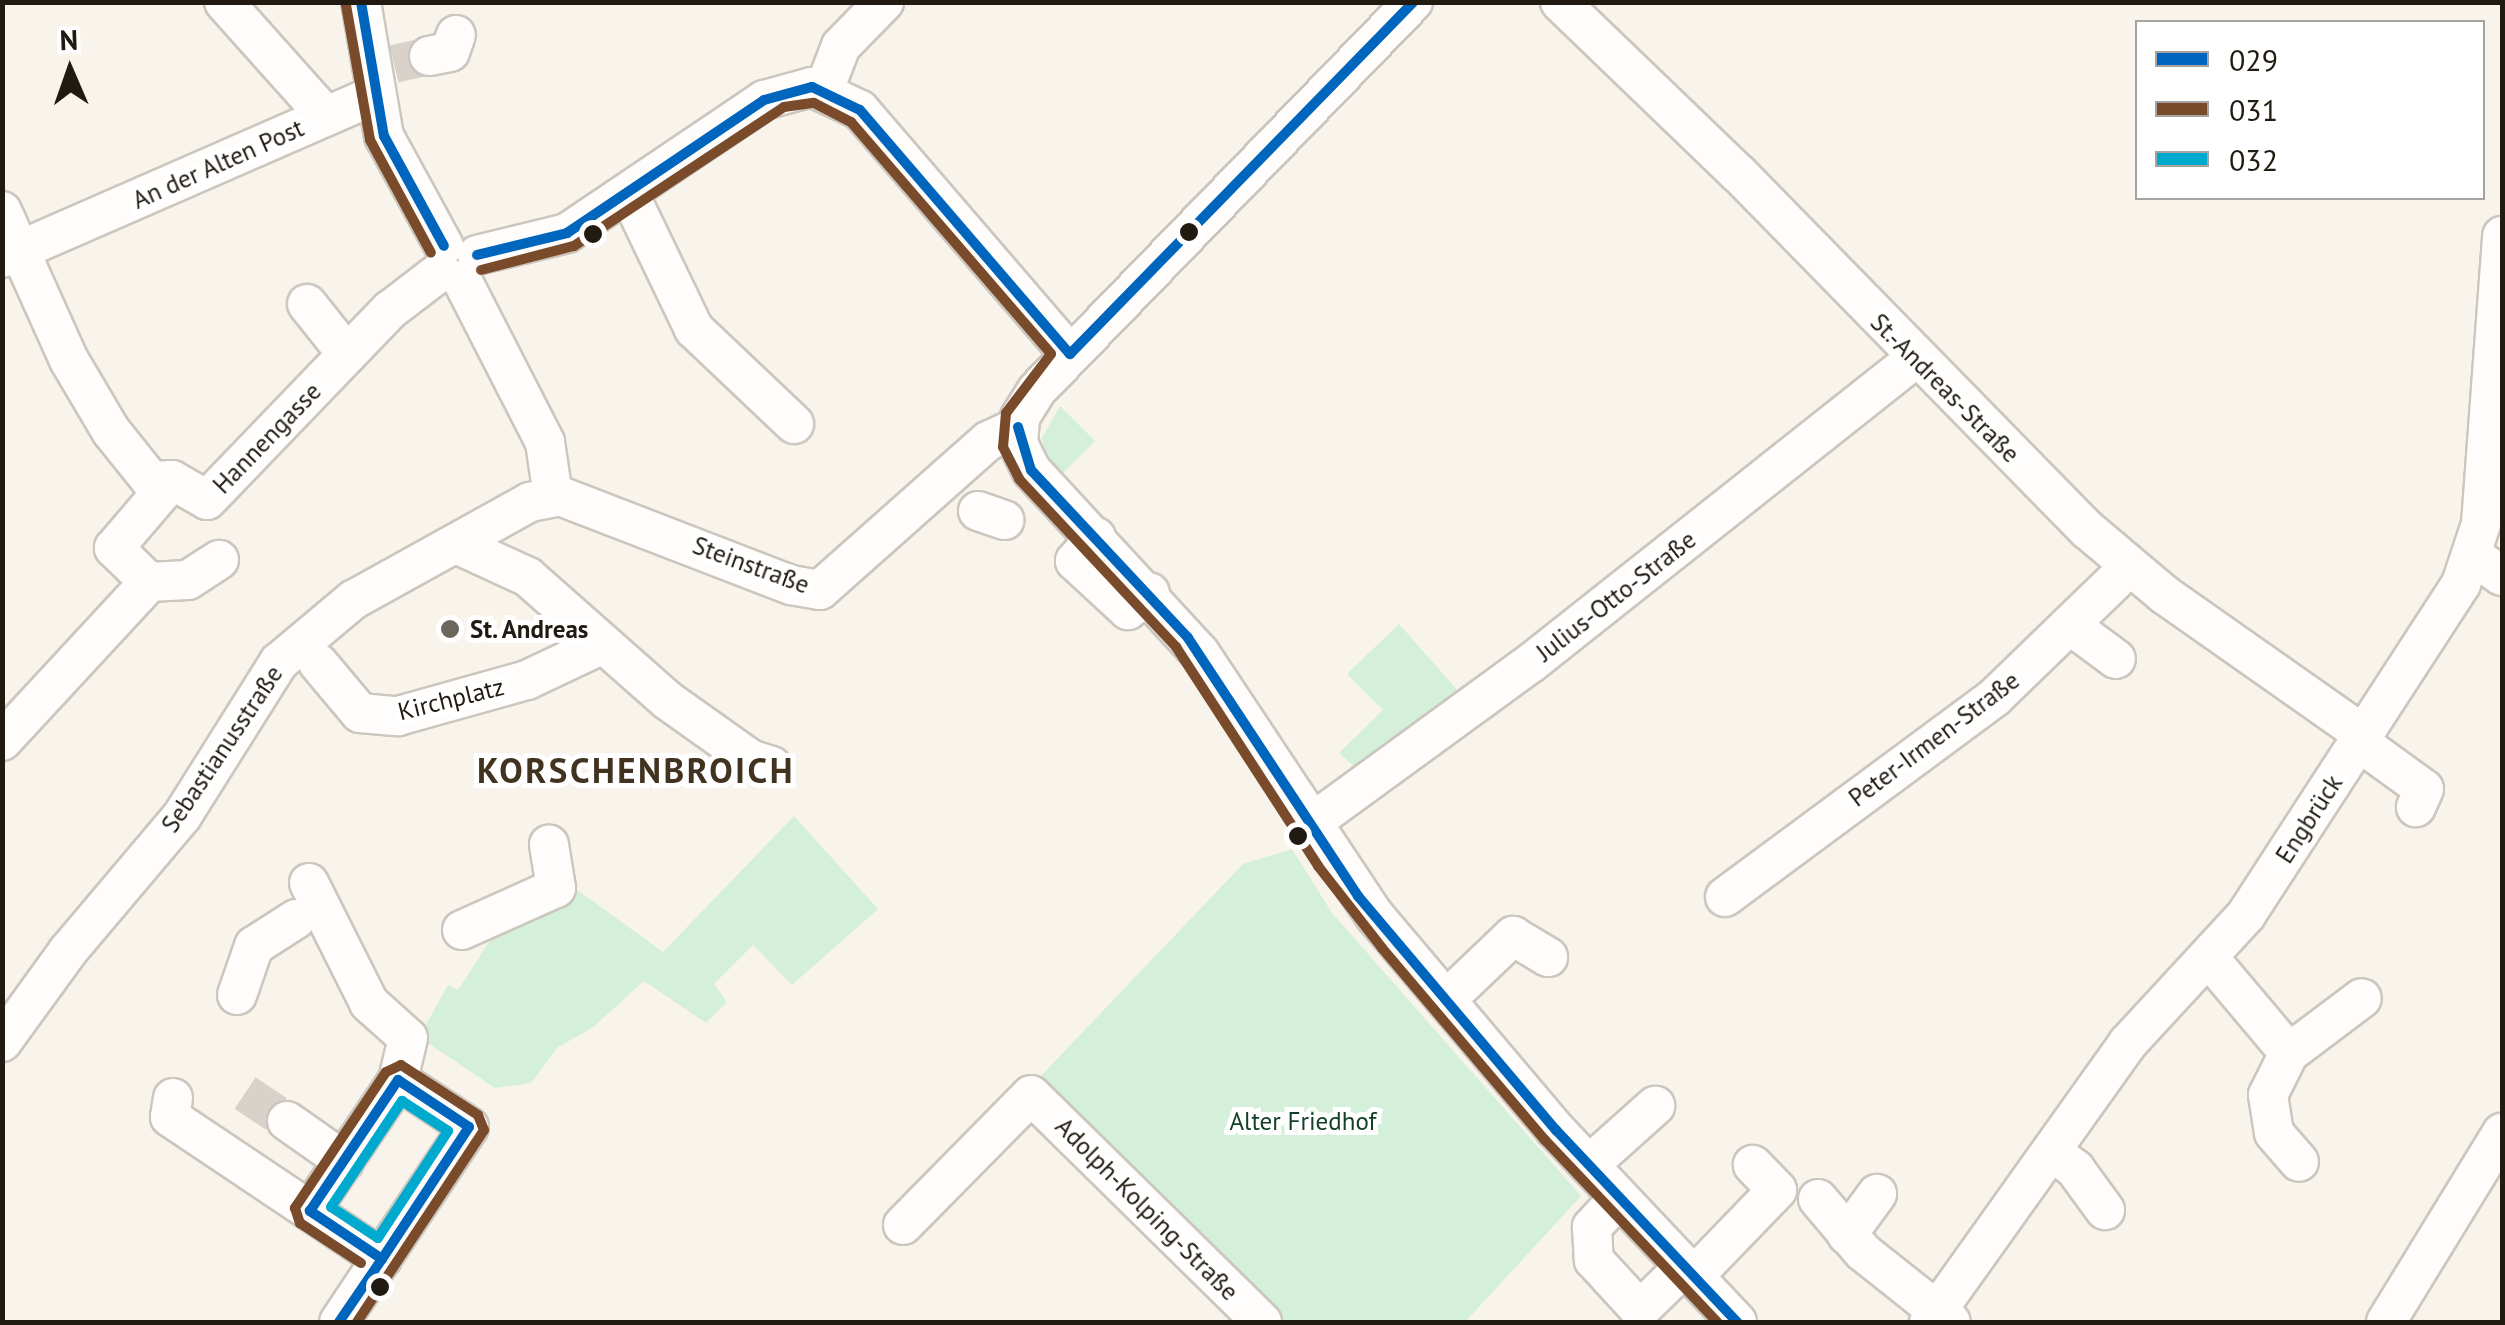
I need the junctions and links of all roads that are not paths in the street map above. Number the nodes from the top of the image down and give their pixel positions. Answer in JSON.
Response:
{"nodes":[{"id":1,"x":224,"y":2,"type":"edge"},
{"id":2,"x":360,"y":2,"type":"edge"},
{"id":3,"x":884,"y":2,"type":"edge"},
{"id":4,"x":1413,"y":2,"type":"edge"},
{"id":5,"x":1560,"y":2,"type":"edge"},
{"id":6,"x":404,"y":64,"type":"junction"},
{"id":7,"x":824,"y":90,"type":"junction"},
{"id":8,"x":326,"y":116,"type":"junction"},
{"id":9,"x":630,"y":196,"type":"junction"},
{"id":10,"x":2,"y":211,"type":"edge"},
{"id":11,"x":2502,"y":236,"type":"edge"},
{"id":12,"x":12,"y":254,"type":"edge"},
{"id":13,"x":456,"y":263,"type":"junction"},
{"id":14,"x":2500,"y":287,"type":"edge"},
{"id":15,"x":307,"y":304,"type":"dead end"},
{"id":16,"x":1083,"y":355,"type":"junction"},
{"id":17,"x":1915,"y":359,"type":"junction"},
{"id":18,"x":333,"y":365,"type":"junction"},
{"id":19,"x":794,"y":424,"type":"dead end"},
{"id":20,"x":1018,"y":427,"type":"junction"},
{"id":21,"x":172,"y":480,"type":"junction"},
{"id":22,"x":553,"y":496,"type":"junction"},
{"id":23,"x":456,"y":544,"type":"junction"},
{"id":24,"x":219,"y":560,"type":"dead end"},
{"id":25,"x":2488,"y":566,"type":"edge"},
{"id":26,"x":2129,"y":567,"type":"junction"},
{"id":27,"x":149,"y":582,"type":"junction"},
{"id":28,"x":2070,"y":625,"type":"junction"},
{"id":29,"x":300,"y":646,"type":"junction"},
{"id":30,"x":599,"y":646,"type":"junction"},
{"id":31,"x":2116,"y":659,"type":"dead end"},
{"id":32,"x":2362,"y":738,"type":"junction"},
{"id":33,"x":2,"y":741,"type":"edge"},
{"id":34,"x":772,"y":766,"type":"dead end"},
{"id":35,"x":2416,"y":807,"type":"dead end"},
{"id":36,"x":1295,"y":817,"type":"junction"},
{"id":37,"x":549,"y":846,"type":"dead end"},
{"id":38,"x":309,"y":883,"type":"dead end"},
{"id":39,"x":1725,"y":897,"type":"dead end"},
{"id":40,"x":296,"y":919,"type":"dead end"},
{"id":41,"x":462,"y":930,"type":"dead end"},
{"id":42,"x":1548,"y":957,"type":"dead end"},
{"id":43,"x":2209,"y":958,"type":"junction"},
{"id":44,"x":238,"y":994,"type":"dead end"},
{"id":45,"x":14,"y":997,"type":"edge"},
{"id":46,"x":2362,"y":998,"type":"dead end"},
{"id":47,"x":1446,"y":1000,"type":"junction"},
{"id":48,"x":2,"y":1042,"type":"edge"},
{"id":49,"x":2289,"y":1053,"type":"junction"},
{"id":50,"x":398,"y":1080,"type":"junction"},
{"id":51,"x":173,"y":1098,"type":"dead end"},
{"id":52,"x":1655,"y":1106,"type":"dead end"},
{"id":53,"x":287,"y":1121,"type":"tunnel mouth"},
{"id":54,"x":2502,"y":1133,"type":"edge"},
{"id":55,"x":2052,"y":1152,"type":"junction"},
{"id":56,"x":344,"y":1160,"type":"junction"},
{"id":57,"x":2299,"y":1162,"type":"dead end"},
{"id":58,"x":1589,"y":1165,"type":"junction"},
{"id":59,"x":1753,"y":1165,"type":"dead end"},
{"id":60,"x":1877,"y":1194,"type":"dead end"},
{"id":61,"x":1619,"y":1198,"type":"junction"},
{"id":62,"x":1818,"y":1200,"type":"dead end"},
{"id":63,"x":310,"y":1210,"type":"junction"},
{"id":64,"x":2104,"y":1210,"type":"dead end"},
{"id":65,"x":903,"y":1225,"type":"dead end"},
{"id":66,"x":1847,"y":1234,"type":"junction"},
{"id":67,"x":382,"y":1259,"type":"junction"},
{"id":68,"x":1688,"y":1272,"type":"junction"},
{"id":69,"x":1637,"y":1316,"type":"edge"},
{"id":70,"x":1938,"y":1320,"type":"edge"},
{"id":71,"x":339,"y":1322,"type":"edge"},
{"id":72,"x":1262,"y":1322,"type":"edge"},
{"id":73,"x":1737,"y":1322,"type":"edge"},
{"id":74,"x":2386,"y":1322,"type":"edge"}],
"edges":[{"from":1,"to":8,"type":"street"},
{"from":2,"to":6,"type":"street"},
{"from":3,"to":7,"type":"street"},
{"from":4,"to":16,"type":"street"},
{"from":5,"to":17,"type":"street","name":"St.-Andreas-Straße"},
{"from":6,"to":8,"type":"street","name":"An der Alten Post"},
{"from":6,"to":13,"type":"street"},
{"from":7,"to":9,"type":"street"},
{"from":7,"to":16,"type":"street"},
{"from":8,"to":12,"type":"street","name":"An der Alten Post"},
{"from":9,"to":13,"type":"street"},
{"from":9,"to":19,"type":"street"},
{"from":10,"to":12,"type":"street"},
{"from":11,"to":14,"type":"street","name":"Engbrück"},
{"from":12,"to":21,"type":"street"},
{"from":13,"to":18,"type":"street","name":"Hannengasse"},
{"from":13,"to":22,"type":"street"},
{"from":14,"to":25,"type":"street","name":"Engbrück"},
{"from":15,"to":18,"type":"street"},
{"from":16,"to":20,"type":"street"},
{"from":17,"to":26,"type":"street","name":"St.-Andreas-Straße"},
{"from":17,"to":36,"type":"street","name":"Julius-Otto-Straße"},
{"from":18,"to":21,"type":"street","name":"Hannengasse"},
{"from":20,"to":22,"type":"street","name":"Steinstraße"},
{"from":20,"to":36,"type":"street"},
{"from":21,"to":27,"type":"street","name":"Hannengasse"},
{"from":22,"to":23,"type":"street","name":"Sebastianusstraße"},
{"from":23,"to":29,"type":"street","name":"Sebastianusstraße"},
{"from":23,"to":30,"type":"street"},
{"from":24,"to":27,"type":"street"},
{"from":25,"to":32,"type":"street","name":"Engbrück"},
{"from":26,"to":28,"type":"street","name":"Peter-Irmen-Straße"},
{"from":26,"to":32,"type":"street","name":"St.-Andreas-Straße"},
{"from":27,"to":33,"type":"street"},
{"from":28,"to":31,"type":"street"},
{"from":28,"to":39,"type":"street","name":"Peter-Irmen-Straße"},
{"from":29,"to":30,"type":"street","name":"Kirchplatz"},
{"from":29,"to":45,"type":"street","name":"Sebastianusstraße"},
{"from":30,"to":34,"type":"street"},
{"from":32,"to":35,"type":"street","name":"St.-Andreas-Straße"},
{"from":32,"to":43,"type":"street","name":"Engbrück"},
{"from":36,"to":47,"type":"street"},
{"from":37,"to":41,"type":"street"},
{"from":38,"to":50,"type":"street"},
{"from":40,"to":44,"type":"street"},
{"from":42,"to":47,"type":"street"},
{"from":43,"to":49,"type":"street"},
{"from":43,"to":55,"type":"street","name":"Engbrück"},
{"from":45,"to":48,"type":"street","name":"Sebastianusstraße"},
{"from":46,"to":49,"type":"street"},
{"from":47,"to":58,"type":"street"},
{"from":49,"to":57,"type":"street"},
{"from":50,"to":56,"type":"street"},
{"from":50,"to":67,"type":"street"},
{"from":51,"to":63,"type":"street"},
{"from":52,"to":58,"type":"street"},
{"from":53,"to":56,"type":"street"},
{"from":54,"to":74,"type":"street"},
{"from":55,"to":64,"type":"street"},
{"from":55,"to":70,"type":"street","name":"Engbrück"},
{"from":56,"to":63,"type":"street"},
{"from":58,"to":61,"type":"street"},
{"from":59,"to":68,"type":"street"},
{"from":60,"to":66,"type":"street"},
{"from":61,"to":68,"type":"street"},
{"from":61,"to":69,"type":"street"},
{"from":62,"to":66,"type":"street"},
{"from":63,"to":67,"type":"street"},
{"from":65,"to":72,"type":"street","name":"Adolph-Kolping-Straße"},
{"from":66,"to":70,"type":"street"},
{"from":67,"to":71,"type":"street"},
{"from":68,"to":69,"type":"street"},
{"from":68,"to":73,"type":"street"}]}
